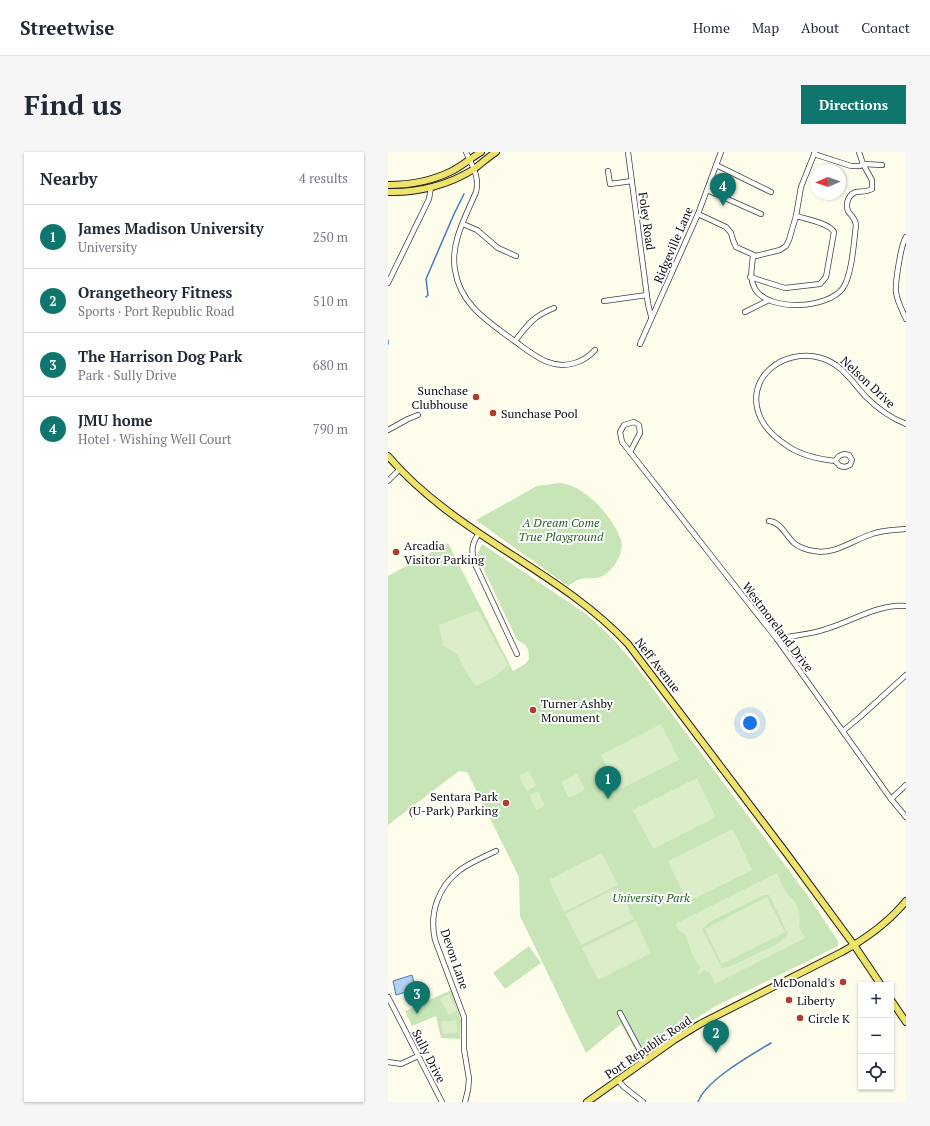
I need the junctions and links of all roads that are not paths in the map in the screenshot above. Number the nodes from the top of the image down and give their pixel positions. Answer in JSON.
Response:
{"nodes":[{"id":1,"x":466,"y":152,"type":"edge"},
{"id":2,"x":481,"y":152,"type":"edge"},
{"id":3,"x":496,"y":152,"type":"edge"},
{"id":4,"x":628,"y":152,"type":"edge"},
{"id":5,"x":721,"y":152,"type":"edge"},
{"id":6,"x":859,"y":152,"type":"edge"},
{"id":7,"x":815,"y":153,"type":"edge"},
{"id":8,"x":469,"y":159,"type":"junction"},
{"id":9,"x":863,"y":164,"type":"junction"},
{"id":10,"x":716,"y":165,"type":"junction"},
{"id":11,"x":882,"y":165,"type":"dead end"},
{"id":12,"x":474,"y":169,"type":"junction"},
{"id":13,"x":608,"y":171,"type":"dead end"},
{"id":14,"x":632,"y":181,"type":"junction"},
{"id":15,"x":388,"y":185,"type":"edge"},
{"id":16,"x":431,"y":187,"type":"junction"},
{"id":17,"x":707,"y":190,"type":"junction"},
{"id":18,"x":388,"y":192,"type":"edge"},
{"id":19,"x":771,"y":192,"type":"dead end"},
{"id":20,"x":698,"y":214,"type":"junction"},
{"id":21,"x":761,"y":214,"type":"dead end"},
{"id":22,"x":796,"y":216,"type":"junction"},
{"id":23,"x":463,"y":224,"type":"junction"},
{"id":24,"x":906,"y":237,"type":"edge"},
{"id":25,"x":516,"y":256,"type":"dead end"},
{"id":26,"x":753,"y":256,"type":"junction"},
{"id":27,"x":750,"y":277,"type":"junction"},
{"id":28,"x":388,"y":283,"type":"edge"},
{"id":29,"x":647,"y":295,"type":"junction"},
{"id":30,"x":604,"y":300,"type":"dead end"},
{"id":31,"x":767,"y":301,"type":"junction"},
{"id":32,"x":554,"y":308,"type":"dead end"},
{"id":33,"x":745,"y":312,"type":"dead end"},
{"id":34,"x":651,"y":316,"type":"junction"},
{"id":35,"x":906,"y":319,"type":"edge"},
{"id":36,"x":515,"y":341,"type":"junction"},
{"id":37,"x":640,"y":344,"type":"dead end"},
{"id":38,"x":595,"y":350,"type":"dead end"},
{"id":39,"x":418,"y":415,"type":"dead end"},
{"id":40,"x":906,"y":424,"type":"edge"},
{"id":41,"x":388,"y":430,"type":"edge"},
{"id":42,"x":630,"y":452,"type":"junction"},
{"id":43,"x":388,"y":456,"type":"edge"},
{"id":44,"x":835,"y":461,"type":"dead end"},
{"id":45,"x":400,"y":469,"type":"junction"},
{"id":46,"x":388,"y":481,"type":"edge"},
{"id":47,"x":769,"y":521,"type":"dead end"},
{"id":48,"x":906,"y":529,"type":"edge"},
{"id":49,"x":480,"y":533,"type":"junction"},
{"id":50,"x":906,"y":606,"type":"edge"},
{"id":51,"x":778,"y":639,"type":"junction"},
{"id":52,"x":517,"y":654,"type":"dead end"},
{"id":53,"x":906,"y":675,"type":"edge"},
{"id":54,"x":843,"y":731,"type":"junction"},
{"id":55,"x":906,"y":785,"type":"edge"},
{"id":56,"x":891,"y":799,"type":"junction"},
{"id":57,"x":906,"y":817,"type":"edge"},
{"id":58,"x":496,"y":851,"type":"dead end"},
{"id":59,"x":906,"y":901,"type":"edge"},
{"id":60,"x":854,"y":945,"type":"junction"},
{"id":61,"x":879,"y":982,"type":"edge"},
{"id":62,"x":388,"y":997,"type":"edge"},
{"id":63,"x":894,"y":1004,"type":"edge"},
{"id":64,"x":620,"y":1013,"type":"dead end"},
{"id":65,"x":906,"y":1022,"type":"edge"},
{"id":66,"x":418,"y":1056,"type":"junction"},
{"id":67,"x":645,"y":1060,"type":"junction"},
{"id":68,"x":388,"y":1062,"type":"edge"},
{"id":69,"x":618,"y":1080,"type":"junction"},
{"id":70,"x":442,"y":1102,"type":"edge"},
{"id":71,"x":464,"y":1102,"type":"edge"},
{"id":72,"x":587,"y":1102,"type":"edge"},
{"id":73,"x":643,"y":1102,"type":"edge"}],
"edges":[{"from":1,"to":8,"type":"street"},
{"from":2,"to":8,"type":"main road"},
{"from":3,"to":12,"type":"main road"},
{"from":4,"to":14,"type":"street","name":"Foley Road"},
{"from":5,"to":10,"type":"street","name":"Ridgeville Lane"},
{"from":6,"to":9,"type":"street"},
{"from":7,"to":9,"type":"street"},
{"from":7,"to":22,"type":"street"},
{"from":8,"to":12,"type":"street"},
{"from":8,"to":15,"type":"main road"},
{"from":9,"to":11,"type":"street"},
{"from":9,"to":31,"type":"street"},
{"from":10,"to":17,"type":"street","name":"Ridgeville Lane"},
{"from":10,"to":19,"type":"street"},
{"from":12,"to":16,"type":"main road"},
{"from":12,"to":23,"type":"street"},
{"from":13,"to":14,"type":"street"},
{"from":14,"to":29,"type":"street","name":"Foley Road"},
{"from":16,"to":18,"type":"main road"},
{"from":16,"to":28,"type":"street"},
{"from":17,"to":20,"type":"street","name":"Ridgeville Lane"},
{"from":17,"to":21,"type":"street"},
{"from":20,"to":26,"type":"street"},
{"from":20,"to":34,"type":"street","name":"Ridgeville Lane"},
{"from":22,"to":26,"type":"street"},
{"from":22,"to":27,"type":"street"},
{"from":23,"to":25,"type":"street"},
{"from":23,"to":36,"type":"street"},
{"from":24,"to":35,"type":"street"},
{"from":26,"to":27,"type":"street"},
{"from":27,"to":31,"type":"street"},
{"from":29,"to":30,"type":"street"},
{"from":29,"to":34,"type":"street","name":"Foley Road"},
{"from":31,"to":33,"type":"street"},
{"from":32,"to":36,"type":"street"},
{"from":34,"to":37,"type":"street","name":"Ridgeville Lane"},
{"from":36,"to":38,"type":"street"},
{"from":39,"to":41,"type":"street"},
{"from":40,"to":44,"type":"street","name":"Nelson Drive"},
{"from":42,"to":42,"type":"street","name":"Westmoreland Drive"},
{"from":42,"to":51,"type":"street","name":"Westmoreland Drive"},
{"from":43,"to":45,"type":"main road","name":"Neff Avenue"},
{"from":45,"to":46,"type":"street"},
{"from":45,"to":49,"type":"main road","name":"Neff Avenue"},
{"from":47,"to":48,"type":"street"},
{"from":49,"to":52,"type":"street"},
{"from":49,"to":60,"type":"main road","name":"Neff Avenue"},
{"from":50,"to":51,"type":"street"},
{"from":51,"to":54,"type":"street","name":"Westmoreland Drive"},
{"from":53,"to":54,"type":"street"},
{"from":54,"to":56,"type":"street","name":"Westmoreland Drive"},
{"from":55,"to":56,"type":"street"},
{"from":56,"to":57,"type":"street","name":"Westmoreland Drive"},
{"from":58,"to":71,"type":"street","name":"Devon Lane"},
{"from":59,"to":60,"type":"main road","name":"Port Republic Road"},
{"from":60,"to":61,"type":"main road","name":"Neff Avenue"},
{"from":60,"to":67,"type":"main road","name":"Port Republic Road"},
{"from":62,"to":66,"type":"street","name":"Sully Drive"},
{"from":63,"to":65,"type":"main road"},
{"from":64,"to":67,"type":"street"},
{"from":66,"to":68,"type":"street"},
{"from":66,"to":70,"type":"street","name":"Sully Drive"},
{"from":67,"to":69,"type":"main road","name":"Port Republic Road"},
{"from":69,"to":72,"type":"main road","name":"Port Republic Road"},
{"from":69,"to":73,"type":"street"}]}
